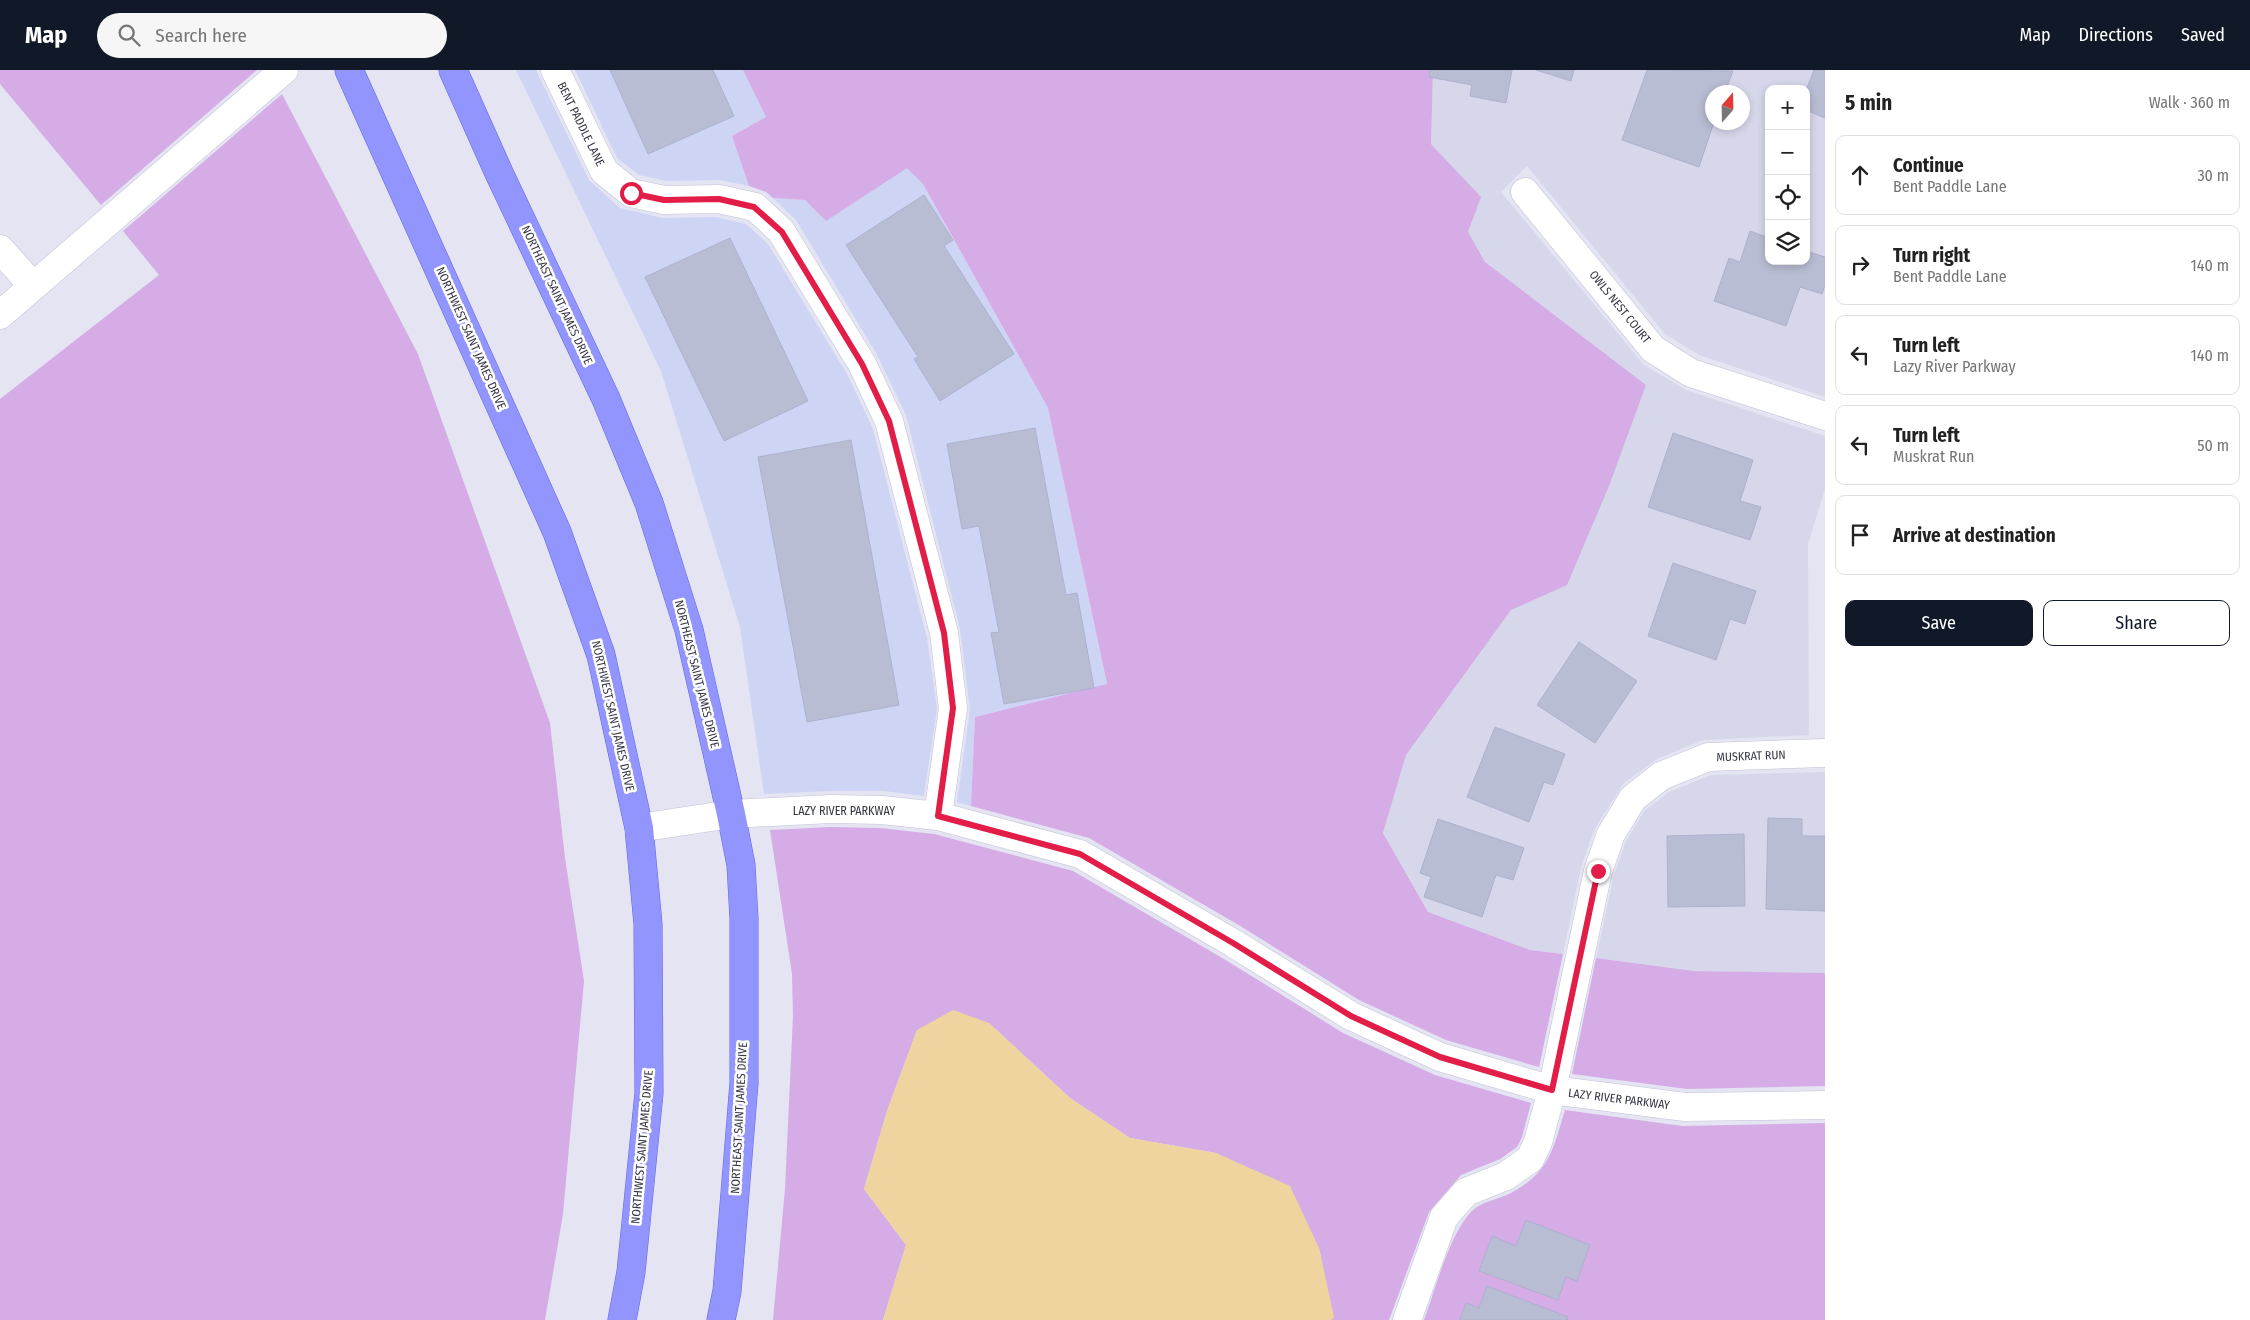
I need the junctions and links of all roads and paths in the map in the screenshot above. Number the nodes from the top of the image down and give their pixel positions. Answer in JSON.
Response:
{"nodes":[{"id":1,"x":284,"y":70,"type":"edge"},
{"id":2,"x":350,"y":70,"type":"edge"},
{"id":3,"x":454,"y":70,"type":"edge"},
{"id":4,"x":555,"y":70,"type":"edge"},
{"id":5,"x":1525,"y":192,"type":"dead end"},
{"id":6,"x":0,"y":250,"type":"edge"},
{"id":7,"x":33,"y":286,"type":"junction"},
{"id":8,"x":0,"y":316,"type":"edge"},
{"id":9,"x":1825,"y":416,"type":"edge"},
{"id":10,"x":1825,"y":753,"type":"edge"},
{"id":11,"x":731,"y":814,"type":"junction"},
{"id":12,"x":938,"y":816,"type":"junction"},
{"id":13,"x":639,"y":828,"type":"junction"},
{"id":14,"x":1552,"y":1090,"type":"junction"},
{"id":15,"x":1825,"y":1105,"type":"edge"},
{"id":16,"x":622,"y":1320,"type":"edge"},
{"id":17,"x":721,"y":1320,"type":"edge"},
{"id":18,"x":1407,"y":1320,"type":"edge"}],
"edges":[{"from":1,"to":7,"type":"street"},
{"from":2,"to":13,"type":"main road","name":"NORTHWEST SAINT JAMES DRIVE"},
{"from":3,"to":11,"type":"main road","name":"NORTHEAST SAINT JAMES DRIVE"},
{"from":4,"to":12,"type":"street","name":"BENT PADDLE LANE"},
{"from":5,"to":9,"type":"street","name":"OWLS NEST COURT"},
{"from":6,"to":7,"type":"street"},
{"from":7,"to":8,"type":"street"},
{"from":10,"to":14,"type":"street","name":"MUSKRAT RUN"},
{"from":11,"to":12,"type":"street","name":"LAZY RIVER PARKWAY"},
{"from":11,"to":13,"type":"street","name":"LAZY RIVER PARKWAY"},
{"from":11,"to":17,"type":"main road","name":"NORTHEAST SAINT JAMES DRIVE"},
{"from":12,"to":14,"type":"street","name":"LAZY RIVER PARKWAY"},
{"from":13,"to":16,"type":"main road","name":"NORTHWEST SAINT JAMES DRIVE"},
{"from":14,"to":15,"type":"street","name":"LAZY RIVER PARKWAY"},
{"from":14,"to":18,"type":"street","name":"MUSKRAT RUN"}]}
